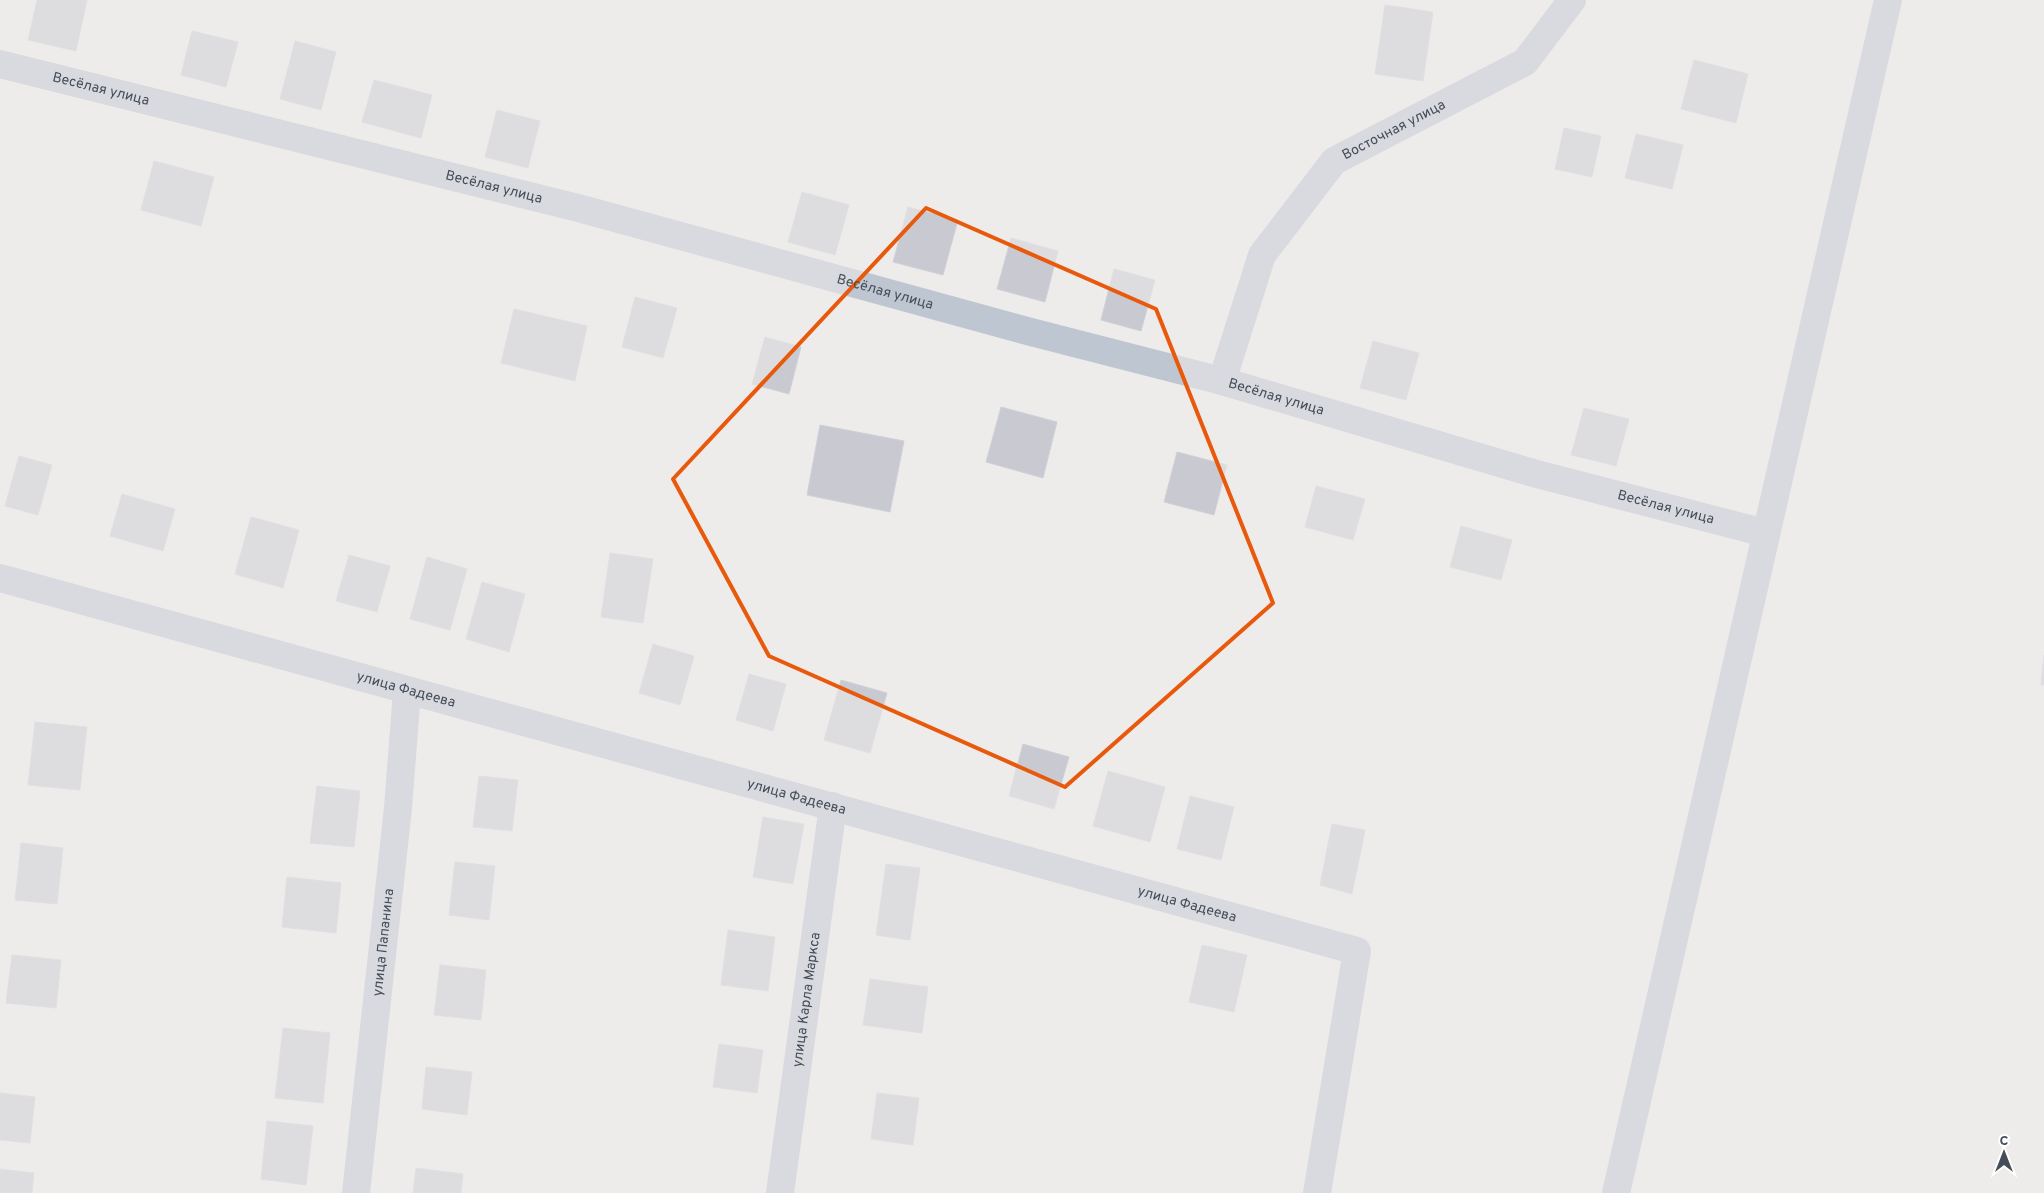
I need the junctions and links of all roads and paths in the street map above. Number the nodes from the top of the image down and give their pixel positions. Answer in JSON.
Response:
{"nodes":[{"id":1,"x":1572,"y":0,"type":"edge"},
{"id":2,"x":1888,"y":0,"type":"edge"},
{"id":3,"x":0,"y":64,"type":"edge"},
{"id":4,"x":1222,"y":380,"type":"junction"},
{"id":5,"x":1765,"y":533,"type":"junction"},
{"id":6,"x":0,"y":578,"type":"edge"},
{"id":7,"x":407,"y":691,"type":"junction"},
{"id":8,"x":834,"y":806,"type":"junction"},
{"id":9,"x":356,"y":1193,"type":"edge"},
{"id":10,"x":780,"y":1193,"type":"edge"},
{"id":11,"x":1317,"y":1193,"type":"edge"},
{"id":12,"x":1616,"y":1193,"type":"edge"}],
"edges":[{"from":1,"to":4,"type":"street","name":"Восточная улица"},
{"from":2,"to":5,"type":"street"},
{"from":3,"to":4,"type":"street","name":"Весёлая улица"},
{"from":4,"to":5,"type":"street","name":"Весёлая улица"},
{"from":5,"to":12,"type":"street"},
{"from":6,"to":7,"type":"street","name":"улица Фадеева"},
{"from":7,"to":8,"type":"street","name":"улица Фадеева"},
{"from":7,"to":9,"type":"street","name":"улица Папанина"},
{"from":8,"to":10,"type":"street","name":"улица Карла Маркса"},
{"from":8,"to":11,"type":"street","name":"улица Фадеева"}]}
